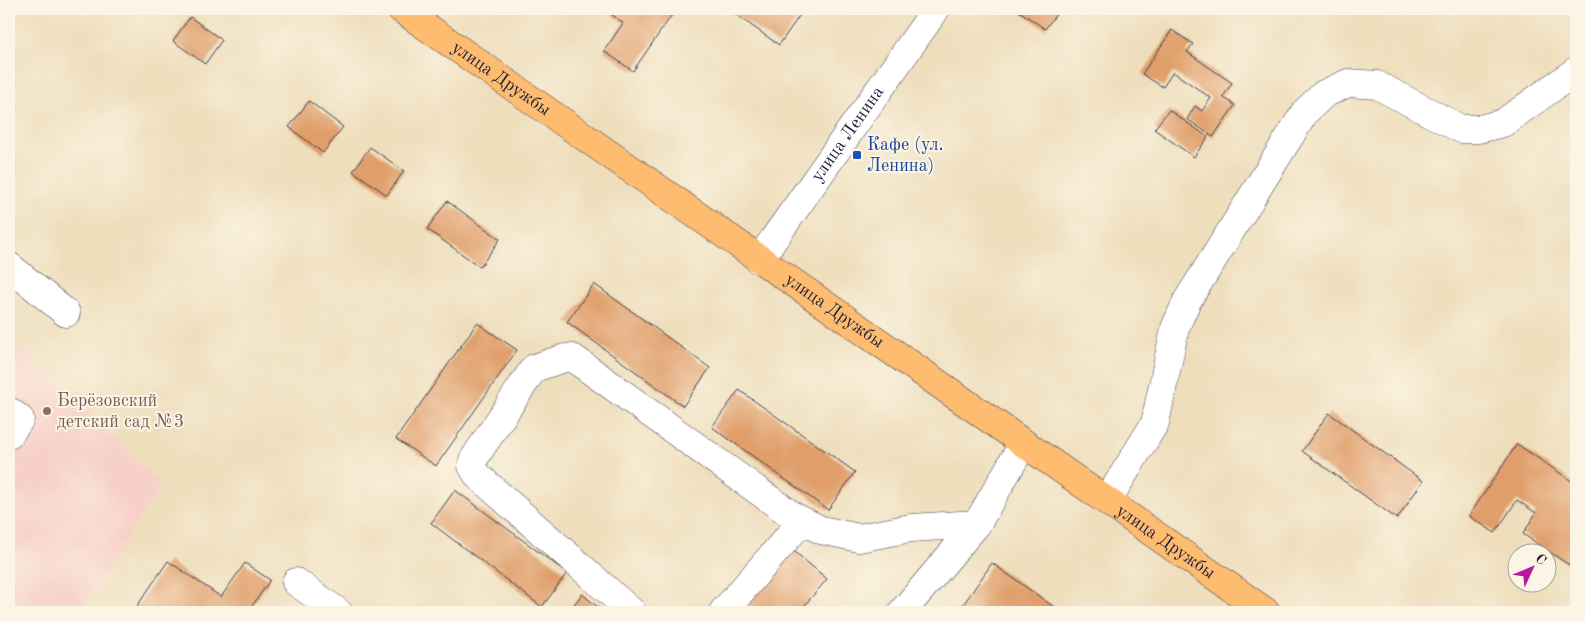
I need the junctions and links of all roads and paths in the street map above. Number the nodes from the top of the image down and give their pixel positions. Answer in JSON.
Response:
{"nodes":[{"id":1,"x":401,"y":9,"type":"edge"},
{"id":2,"x":936,"y":9,"type":"edge"},
{"id":3,"x":1576,"y":71,"type":"edge"},
{"id":4,"x":759,"y":260,"type":"junction"},
{"id":5,"x":9,"y":266,"type":"edge"},
{"id":6,"x":66,"y":313,"type":"dead end"},
{"id":7,"x":9,"y":412,"type":"edge"},
{"id":8,"x":9,"y":435,"type":"edge"},
{"id":9,"x":1024,"y":444,"type":"junction"},
{"id":10,"x":1107,"y":501,"type":"junction"},
{"id":11,"x":802,"y":521,"type":"junction"},
{"id":12,"x":977,"y":524,"type":"junction"},
{"id":13,"x":296,"y":582,"type":"dead end"},
{"id":14,"x":338,"y":612,"type":"edge"},
{"id":15,"x":632,"y":612,"type":"edge"},
{"id":16,"x":723,"y":612,"type":"edge"},
{"id":17,"x":902,"y":612,"type":"edge"},
{"id":18,"x":1266,"y":612,"type":"edge"}],
"edges":[{"from":1,"to":4,"type":"main road","name":"улица Дружбы"},
{"from":2,"to":4,"type":"street","name":"улица Ленина"},
{"from":3,"to":10,"type":"street"},
{"from":4,"to":9,"type":"main road","name":"улица Дружбы"},
{"from":5,"to":6,"type":"street"},
{"from":7,"to":8,"type":"street"},
{"from":9,"to":10,"type":"main road","name":"улица Дружбы"},
{"from":9,"to":12,"type":"street"},
{"from":10,"to":18,"type":"main road","name":"улица Дружбы"},
{"from":11,"to":12,"type":"street"},
{"from":11,"to":15,"type":"street"},
{"from":11,"to":16,"type":"street"},
{"from":12,"to":17,"type":"street"},
{"from":13,"to":14,"type":"street"}]}
